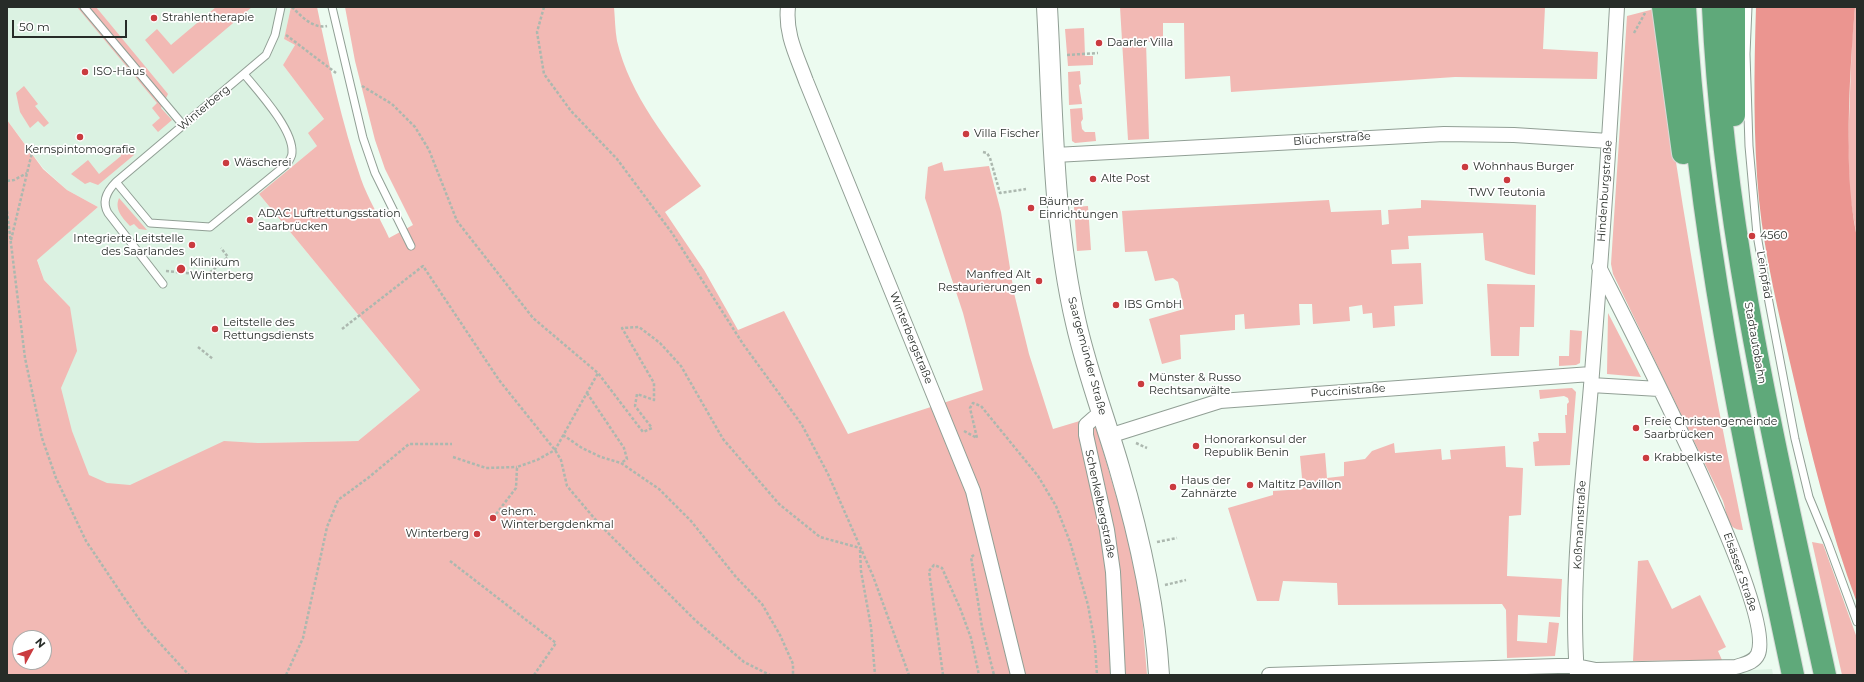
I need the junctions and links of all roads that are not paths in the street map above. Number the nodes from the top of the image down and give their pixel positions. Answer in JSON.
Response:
{"nodes":[{"id":1,"x":84,"y":7,"type":"edge"},
{"id":2,"x":281,"y":7,"type":"edge"},
{"id":3,"x":332,"y":7,"type":"edge"},
{"id":4,"x":788,"y":7,"type":"edge"},
{"id":5,"x":1047,"y":7,"type":"edge"},
{"id":6,"x":1617,"y":7,"type":"edge"},
{"id":7,"x":1685,"y":7,"type":"edge"},
{"id":8,"x":1713,"y":7,"type":"edge"},
{"id":9,"x":1734,"y":7,"type":"edge"},
{"id":10,"x":1748,"y":7,"type":"edge"},
{"id":11,"x":1655,"y":8,"type":"edge"},
{"id":12,"x":244,"y":74,"type":"junction"},
{"id":13,"x":183,"y":125,"type":"junction"},
{"id":14,"x":1609,"y":141,"type":"junction"},
{"id":15,"x":1055,"y":155,"type":"junction"},
{"id":16,"x":116,"y":182,"type":"junction"},
{"id":17,"x":1732,"y":200,"type":"junction"},
{"id":18,"x":411,"y":246,"type":"dead end"},
{"id":19,"x":1600,"y":267,"type":"junction"},
{"id":20,"x":163,"y":284,"type":"dead end"},
{"id":21,"x":1591,"y":380,"type":"junction"},
{"id":22,"x":1733,"y":385,"type":"junction"},
{"id":23,"x":1660,"y":389,"type":"junction"},
{"id":24,"x":1103,"y":415,"type":"junction"},
{"id":25,"x":1109,"y":436,"type":"junction"},
{"id":26,"x":1857,"y":622,"type":"edge"},
{"id":27,"x":1577,"y":670,"type":"edge"},
{"id":28,"x":1018,"y":675,"type":"edge"},
{"id":29,"x":1118,"y":675,"type":"edge"},
{"id":30,"x":1159,"y":675,"type":"edge"},
{"id":31,"x":1269,"y":675,"type":"edge"},
{"id":32,"x":1793,"y":675,"type":"edge"},
{"id":33,"x":1825,"y":675,"type":"edge"}],
"edges":[{"from":1,"to":13,"type":"lane"},
{"from":2,"to":12,"type":"lane","name":"Winterberg"},
{"from":3,"to":18,"type":"lane"},
{"from":4,"to":28,"type":"street","name":"Winterbergstraße"},
{"from":5,"to":15,"type":"street","name":"Saargemünder Straße"},
{"from":6,"to":14,"type":"street","name":"Hindenburgstraße"},
{"from":7,"to":22,"type":"highway"},
{"from":8,"to":17,"type":"highway","name":"Stadtautobahn"},
{"from":9,"to":17,"type":"highway"},
{"from":10,"to":26,"type":"lane","name":"Leinpfad"},
{"from":11,"to":22,"type":"highway"},
{"from":12,"to":13,"type":"lane","name":"Winterberg"},
{"from":12,"to":16,"type":"lane"},
{"from":13,"to":16,"type":"lane","name":"Winterberg"},
{"from":14,"to":15,"type":"street","name":"Blücherstraße"},
{"from":14,"to":19,"type":"street","name":"Hindenburgstraße"},
{"from":15,"to":24,"type":"street","name":"Saargemünder Straße"},
{"from":16,"to":20,"type":"lane","name":"Winterberg"},
{"from":17,"to":33,"type":"highway","name":"Stadtautobahn"},
{"from":19,"to":21,"type":"street","name":"Hindenburgstraße"},
{"from":19,"to":23,"type":"street","name":"Elsässer Straße"},
{"from":21,"to":23,"type":"street"},
{"from":21,"to":25,"type":"street","name":"Puccinistraße"},
{"from":21,"to":27,"type":"street","name":"Koßmannstraße"},
{"from":22,"to":32,"type":"highway"},
{"from":23,"to":27,"type":"street","name":"Elsässer Straße"},
{"from":24,"to":25,"type":"street","name":"Saargemünder Straße"},
{"from":24,"to":29,"type":"street","name":"Schenkelbergstraße"},
{"from":25,"to":30,"type":"street","name":"Saargemünder Straße"},
{"from":27,"to":31,"type":"street","name":"Elsässer Straße"}]}
